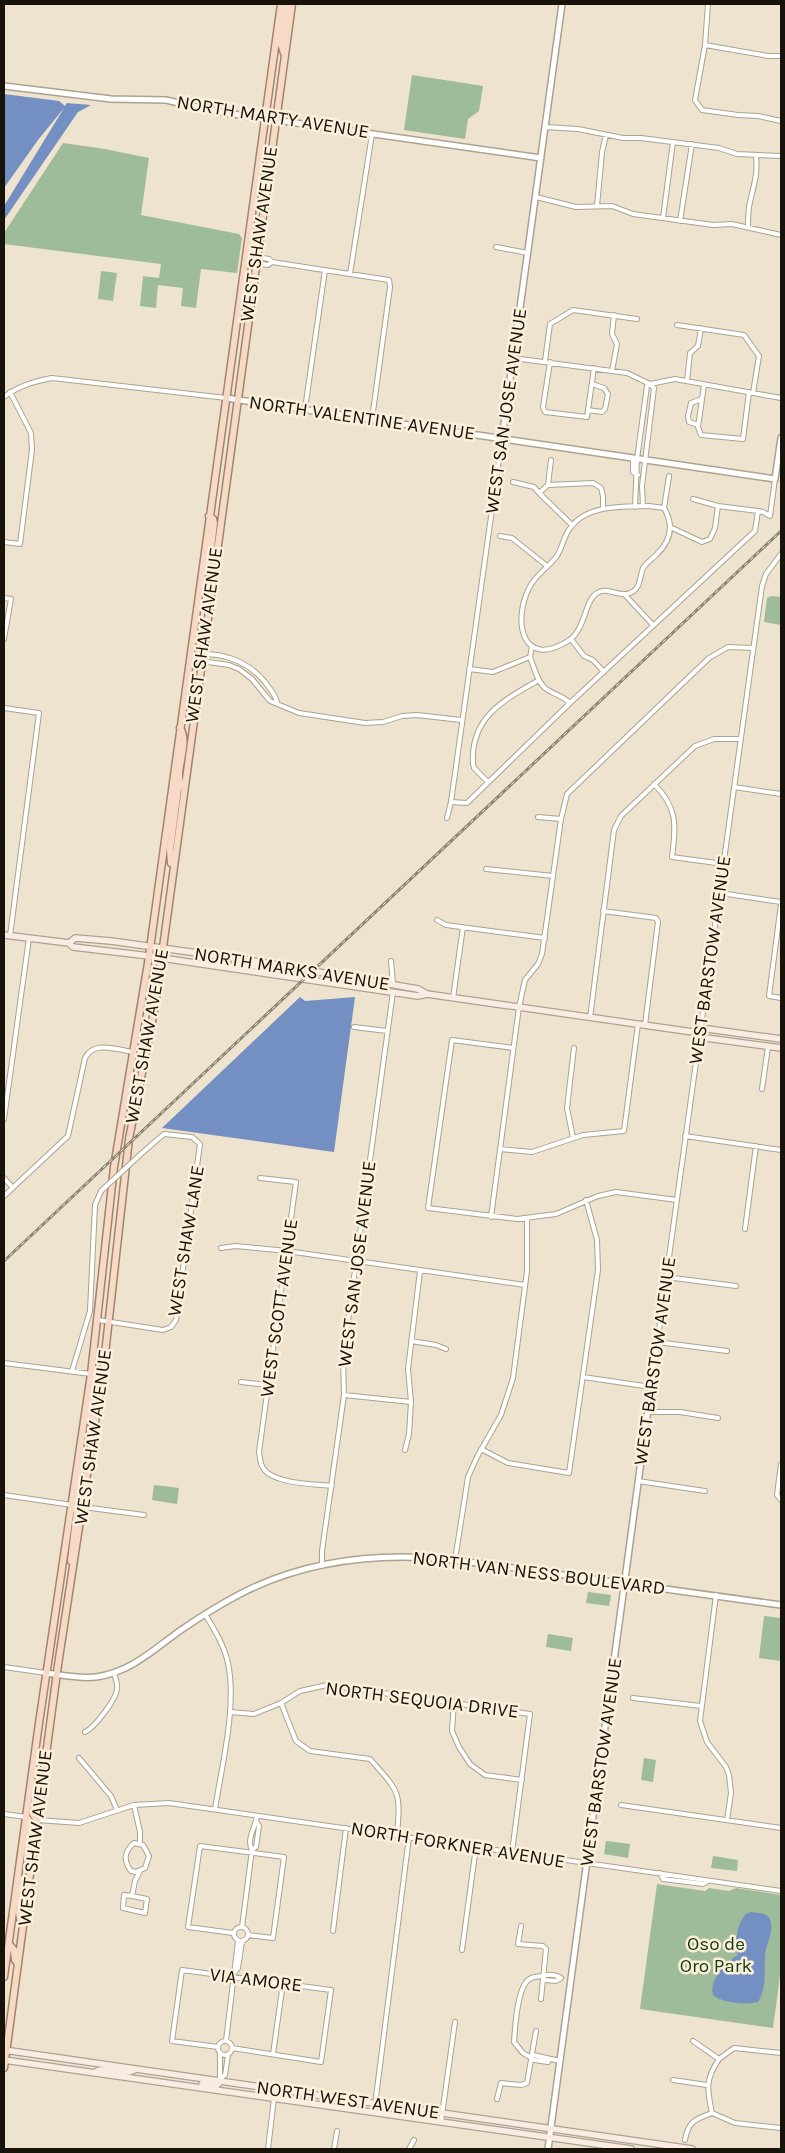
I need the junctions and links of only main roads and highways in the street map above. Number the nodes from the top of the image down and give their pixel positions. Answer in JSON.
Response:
{"nodes":[{"id":1,"x":281,"y":4,"type":"edge"},
{"id":2,"x":286,"y":4,"type":"edge"},
{"id":3,"x":292,"y":4,"type":"edge"},
{"id":4,"x":284,"y":57,"type":"junction"},
{"id":5,"x":250,"y":229,"type":"junction"},
{"id":6,"x":256,"y":260,"type":"junction"},
{"id":7,"x":209,"y":516,"type":"junction"},
{"id":8,"x":211,"y":586,"type":"junction"},
{"id":9,"x":180,"y":728,"type":"junction"},
{"id":10,"x":173,"y":782,"type":"junction"},
{"id":11,"x":183,"y":787,"type":"junction"},
{"id":12,"x":172,"y":882,"type":"junction"},
{"id":13,"x":7,"y":935,"type":"edge"},
{"id":14,"x":68,"y":943,"type":"junction"},
{"id":15,"x":150,"y":946,"type":"junction"},
{"id":16,"x":162,"y":948,"type":"junction"},
{"id":17,"x":149,"y":956,"type":"junction"},
{"id":18,"x":161,"y":958,"type":"junction"},
{"id":19,"x":287,"y":966,"type":"junction"},
{"id":20,"x":229,"y":968,"type":"junction"},
{"id":21,"x":393,"y":989,"type":"junction"},
{"id":22,"x":700,"y":1033,"type":"junction"},
{"id":23,"x":781,"y":1039,"type":"edge"},
{"id":24,"x":781,"y":1048,"type":"edge"},
{"id":25,"x":91,"y":1374,"type":"junction"},
{"id":26,"x":94,"y":1430,"type":"junction"},
{"id":27,"x":83,"y":1436,"type":"junction"},
{"id":28,"x":72,"y":1505,"type":"junction"},
{"id":29,"x":82,"y":1506,"type":"junction"},
{"id":30,"x":72,"y":1577,"type":"junction"},
{"id":31,"x":51,"y":1674,"type":"junction"},
{"id":32,"x":31,"y":1784,"type":"junction"},
{"id":33,"x":26,"y":1817,"type":"junction"},
{"id":34,"x":38,"y":1820,"type":"junction"},
{"id":35,"x":31,"y":1862,"type":"junction"},
{"id":36,"x":18,"y":1878,"type":"junction"},
{"id":37,"x":23,"y":1929,"type":"junction"},
{"id":38,"x":9,"y":1944,"type":"junction"},
{"id":39,"x":18,"y":1964,"type":"junction"},
{"id":40,"x":4,"y":1977,"type":"edge"},
{"id":41,"x":5,"y":2050,"type":"edge"},
{"id":42,"x":4,"y":2060,"type":"edge"},
{"id":43,"x":4,"y":2068,"type":"edge"},
{"id":44,"x":134,"y":2070,"type":"junction"},
{"id":45,"x":94,"y":2073,"type":"junction"},
{"id":46,"x":220,"y":2080,"type":"junction"},
{"id":47,"x":173,"y":2084,"type":"junction"},
{"id":48,"x":631,"y":2149,"type":"edge"},
{"id":49,"x":692,"y":2149,"type":"edge"}],
"edges":[{"from":1,"to":5,"type":"main road","name":"WEST SHAW AVENUE"},
{"from":2,"to":4,"type":"main road"},
{"from":3,"to":4,"type":"main road","name":"WEST SHAW AVENUE"},
{"from":4,"to":6,"type":"main road","name":"WEST SHAW AVENUE"},
{"from":5,"to":6,"type":"main road"},
{"from":5,"to":7,"type":"main road","name":"WEST SHAW AVENUE"},
{"from":6,"to":8,"type":"main road","name":"WEST SHAW AVENUE"},
{"from":7,"to":8,"type":"main road"},
{"from":7,"to":9,"type":"main road","name":"WEST SHAW AVENUE"},
{"from":8,"to":11,"type":"main road","name":"WEST SHAW AVENUE"},
{"from":9,"to":10,"type":"main road","name":"WEST SHAW AVENUE"},
{"from":9,"to":11,"type":"main road"},
{"from":10,"to":12,"type":"main road"},
{"from":10,"to":15,"type":"main road","name":"WEST SHAW AVENUE"},
{"from":11,"to":12,"type":"main road","name":"WEST SHAW AVENUE"},
{"from":12,"to":16,"type":"main road","name":"WEST SHAW AVENUE"},
{"from":13,"to":14,"type":"main road","name":"NORTH MARKS AVENUE"},
{"from":14,"to":15,"type":"main road","name":"NORTH MARKS AVENUE"},
{"from":14,"to":17,"type":"main road","name":"NORTH MARKS AVENUE"},
{"from":15,"to":16,"type":"main road","name":"NORTH MARKS AVENUE"},
{"from":15,"to":17,"type":"main road","name":"WEST SHAW AVENUE"},
{"from":16,"to":18,"type":"main road","name":"WEST SHAW AVENUE"},
{"from":16,"to":19,"type":"main road","name":"NORTH MARKS AVENUE"},
{"from":17,"to":18,"type":"main road","name":"NORTH MARKS AVENUE"},
{"from":17,"to":25,"type":"main road","name":"WEST SHAW AVENUE"},
{"from":18,"to":20,"type":"main road","name":"NORTH MARKS AVENUE"},
{"from":18,"to":26,"type":"main road","name":"WEST SHAW AVENUE"},
{"from":19,"to":20,"type":"main road"},
{"from":19,"to":21,"type":"main road","name":"NORTH MARKS AVENUE"},
{"from":20,"to":21,"type":"main road","name":"NORTH MARKS AVENUE"},
{"from":21,"to":22,"type":"main road","name":"NORTH MARKS AVENUE"},
{"from":22,"to":23,"type":"main road","name":"NORTH MARKS AVENUE"},
{"from":22,"to":24,"type":"main road","name":"NORTH MARKS AVENUE"},
{"from":25,"to":26,"type":"main road"},
{"from":25,"to":27,"type":"main road","name":"WEST SHAW AVENUE"},
{"from":26,"to":29,"type":"main road","name":"WEST SHAW AVENUE"},
{"from":27,"to":28,"type":"main road","name":"WEST SHAW AVENUE"},
{"from":27,"to":29,"type":"main road"},
{"from":28,"to":30,"type":"main road"},
{"from":28,"to":31,"type":"main road","name":"WEST SHAW AVENUE"},
{"from":29,"to":30,"type":"main road","name":"WEST SHAW AVENUE"},
{"from":30,"to":31,"type":"main road","name":"WEST SHAW AVENUE"},
{"from":31,"to":32,"type":"main road","name":"WEST SHAW AVENUE"},
{"from":31,"to":34,"type":"main road","name":"WEST SHAW AVENUE"},
{"from":32,"to":33,"type":"main road","name":"WEST SHAW AVENUE"},
{"from":32,"to":34,"type":"main road"},
{"from":33,"to":35,"type":"main road"},
{"from":33,"to":36,"type":"main road","name":"WEST SHAW AVENUE"},
{"from":34,"to":35,"type":"main road","name":"WEST SHAW AVENUE"},
{"from":35,"to":37,"type":"main road","name":"WEST SHAW AVENUE"},
{"from":36,"to":37,"type":"main road"},
{"from":36,"to":38,"type":"main road","name":"WEST SHAW AVENUE"},
{"from":37,"to":39,"type":"main road","name":"WEST SHAW AVENUE"},
{"from":38,"to":39,"type":"main road"},
{"from":38,"to":40,"type":"main road","name":"WEST SHAW AVENUE"},
{"from":39,"to":41,"type":"main road","name":"WEST SHAW AVENUE"},
{"from":41,"to":42,"type":"main road","name":"WEST SHAW AVENUE"},
{"from":41,"to":44,"type":"main road","name":"NORTH WEST AVENUE"},
{"from":42,"to":43,"type":"main road","name":"WEST SHAW AVENUE"},
{"from":42,"to":45,"type":"main road","name":"NORTH WEST AVENUE"},
{"from":44,"to":45,"type":"main road"},
{"from":44,"to":46,"type":"main road","name":"NORTH WEST AVENUE"},
{"from":45,"to":47,"type":"main road","name":"NORTH WEST AVENUE"},
{"from":46,"to":47,"type":"main road"},
{"from":46,"to":49,"type":"main road","name":"NORTH WEST AVENUE"},
{"from":47,"to":48,"type":"main road","name":"NORTH WEST AVENUE"}]}
